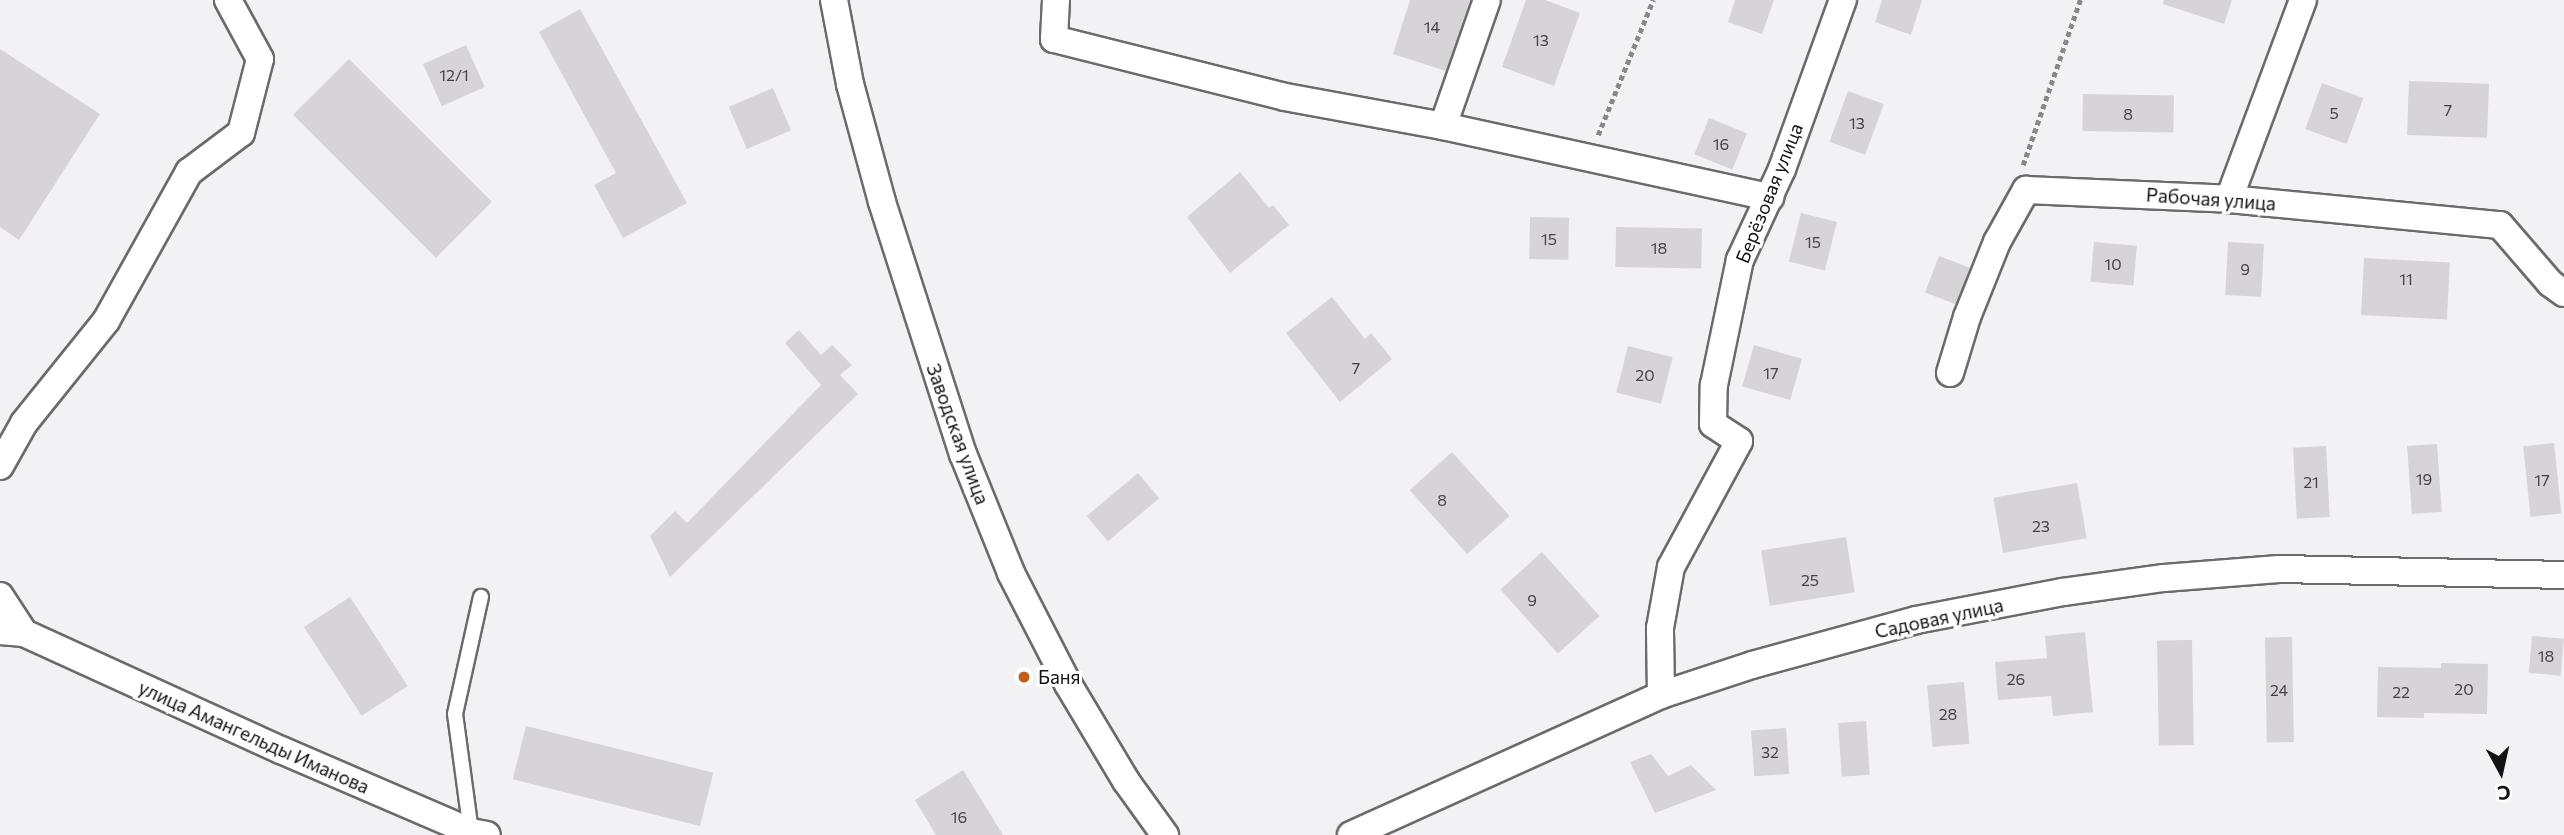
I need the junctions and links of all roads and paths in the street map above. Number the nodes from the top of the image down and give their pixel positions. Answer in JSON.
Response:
{"nodes":[{"id":1,"x":228,"y":0,"type":"edge"},
{"id":2,"x":834,"y":0,"type":"edge"},
{"id":3,"x":1056,"y":0,"type":"edge"},
{"id":4,"x":1487,"y":0,"type":"edge"},
{"id":5,"x":1653,"y":0,"type":"edge"},
{"id":6,"x":1843,"y":0,"type":"edge"},
{"id":7,"x":2080,"y":0,"type":"edge"},
{"id":8,"x":2303,"y":0,"type":"edge"},
{"id":9,"x":1443,"y":126,"type":"junction"},
{"id":10,"x":1588,"y":158,"type":"junction"},
{"id":11,"x":2026,"y":190,"type":"junction"},
{"id":12,"x":1770,"y":197,"type":"junction"},
{"id":13,"x":2229,"y":198,"type":"junction"},
{"id":14,"x":2564,"y":293,"type":"edge"},
{"id":15,"x":1950,"y":373,"type":"dead end"},
{"id":16,"x":0,"y":466,"type":"edge"},
{"id":17,"x":2564,"y":575,"type":"edge"},
{"id":18,"x":0,"y":596,"type":"edge"},
{"id":19,"x":481,"y":597,"type":"dead end"},
{"id":20,"x":12,"y":632,"type":"edge"},
{"id":21,"x":1661,"y":695,"type":"junction"},
{"id":22,"x":479,"y":834,"type":"edge"},
{"id":23,"x":1165,"y":835,"type":"edge"},
{"id":24,"x":1351,"y":835,"type":"edge"}],
"edges":[{"from":1,"to":16,"type":"street"},
{"from":2,"to":23,"type":"street","name":"Заводская улица"},
{"from":3,"to":9,"type":"street"},
{"from":4,"to":9,"type":"street"},
{"from":5,"to":10,"type":"path"},
{"from":6,"to":12,"type":"street","name":"Берёзовая улица"},
{"from":7,"to":11,"type":"path"},
{"from":8,"to":13,"type":"street"},
{"from":9,"to":10,"type":"street"},
{"from":10,"to":12,"type":"street"},
{"from":11,"to":13,"type":"street","name":"Рабочая улица"},
{"from":11,"to":15,"type":"street"},
{"from":12,"to":21,"type":"street","name":"Берёзовая улица"},
{"from":13,"to":14,"type":"street","name":"Рабочая улица"},
{"from":17,"to":21,"type":"street","name":"Садовая улица"},
{"from":18,"to":20,"type":"street","name":"улица Амангельды Иманова"},
{"from":19,"to":22,"type":"lane"},
{"from":20,"to":22,"type":"street","name":"улица Амангельды Иманова"},
{"from":21,"to":24,"type":"street","name":"Садовая улица"}]}
